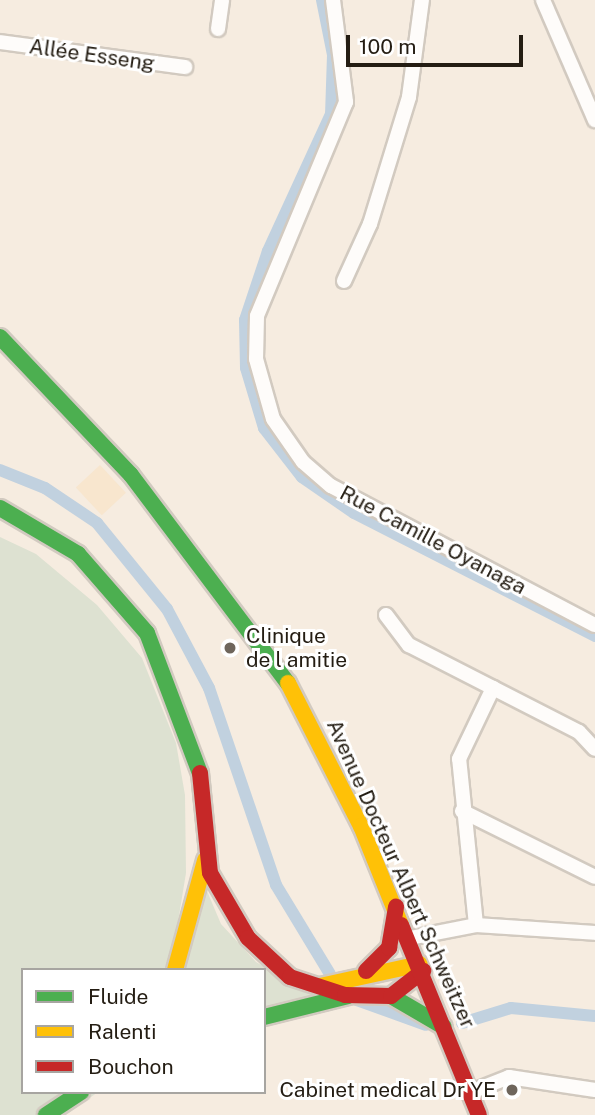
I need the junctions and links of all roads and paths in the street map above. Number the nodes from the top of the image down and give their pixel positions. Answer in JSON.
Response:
{"nodes":[{"id":1,"x":222,"y":0,"type":"edge"},
{"id":2,"x":332,"y":0,"type":"edge"},
{"id":3,"x":422,"y":0,"type":"edge"},
{"id":4,"x":542,"y":0,"type":"edge"},
{"id":5,"x":218,"y":29,"type":"dead end"},
{"id":6,"x":0,"y":42,"type":"edge"},
{"id":7,"x":185,"y":67,"type":"dead end"},
{"id":8,"x":595,"y":120,"type":"edge"},
{"id":9,"x":344,"y":281,"type":"dead end"},
{"id":10,"x":0,"y":337,"type":"edge"},
{"id":11,"x":0,"y":508,"type":"edge"},
{"id":12,"x":386,"y":615,"type":"dead end"},
{"id":13,"x":595,"y":625,"type":"edge"},
{"id":14,"x":493,"y":688,"type":"junction"},
{"id":15,"x":595,"y":749,"type":"edge"},
{"id":16,"x":462,"y":811,"type":"junction"},
{"id":17,"x":206,"y":857,"type":"junction"},
{"id":18,"x":595,"y":877,"type":"edge"},
{"id":19,"x":396,"y":906,"type":"junction"},
{"id":20,"x":476,"y":925,"type":"junction"},
{"id":21,"x":595,"y":933,"type":"edge"},
{"id":22,"x":410,"y":938,"type":"junction"},
{"id":23,"x":421,"y":967,"type":"junction"},
{"id":24,"x":176,"y":968,"type":"edge"},
{"id":25,"x":366,"y":971,"type":"junction"},
{"id":26,"x":320,"y":986,"type":"junction"},
{"id":27,"x":351,"y":996,"type":"junction"},
{"id":28,"x":391,"y":996,"type":"junction"},
{"id":29,"x":266,"y":1017,"type":"edge"},
{"id":30,"x":447,"y":1029,"type":"junction"},
{"id":31,"x":595,"y":1090,"type":"edge"},
{"id":32,"x":471,"y":1092,"type":"junction"},
{"id":33,"x":77,"y":1094,"type":"edge"},
{"id":34,"x":46,"y":1115,"type":"edge"},
{"id":35,"x":479,"y":1115,"type":"edge"}],
"edges":[{"from":1,"to":5,"type":"street"},
{"from":2,"to":13,"type":"street","name":"Rue Camille Oyanaga"},
{"from":3,"to":9,"type":"street"},
{"from":4,"to":8,"type":"street"},
{"from":6,"to":7,"type":"street","name":"Allée Esseng"},
{"from":10,"to":19,"type":"main road","name":"Avenue Docteur Albert Schweitzer"},
{"from":11,"to":17,"type":"main road"},
{"from":12,"to":14,"type":"street"},
{"from":14,"to":15,"type":"street"},
{"from":14,"to":16,"type":"street"},
{"from":16,"to":18,"type":"street"},
{"from":16,"to":20,"type":"street"},
{"from":17,"to":24,"type":"main road"},
{"from":17,"to":26,"type":"main road"},
{"from":19,"to":22,"type":"main road","name":"Avenue Docteur Albert Schweitzer"},
{"from":19,"to":25,"type":"main road"},
{"from":20,"to":21,"type":"street"},
{"from":20,"to":22,"type":"street"},
{"from":22,"to":23,"type":"main road","name":"Avenue Docteur Albert Schweitzer"},
{"from":23,"to":25,"type":"main road"},
{"from":23,"to":28,"type":"main road"},
{"from":23,"to":30,"type":"main road","name":"Avenue Docteur Albert Schweitzer"},
{"from":25,"to":26,"type":"main road"},
{"from":26,"to":27,"type":"main road"},
{"from":27,"to":28,"type":"main road"},
{"from":27,"to":29,"type":"main road"},
{"from":28,"to":30,"type":"main road"},
{"from":30,"to":32,"type":"main road","name":"Avenue Docteur Albert Schweitzer"},
{"from":31,"to":32,"type":"street"},
{"from":32,"to":35,"type":"main road","name":"Avenue Docteur Albert Schweitzer"},
{"from":33,"to":34,"type":"main road"}]}
